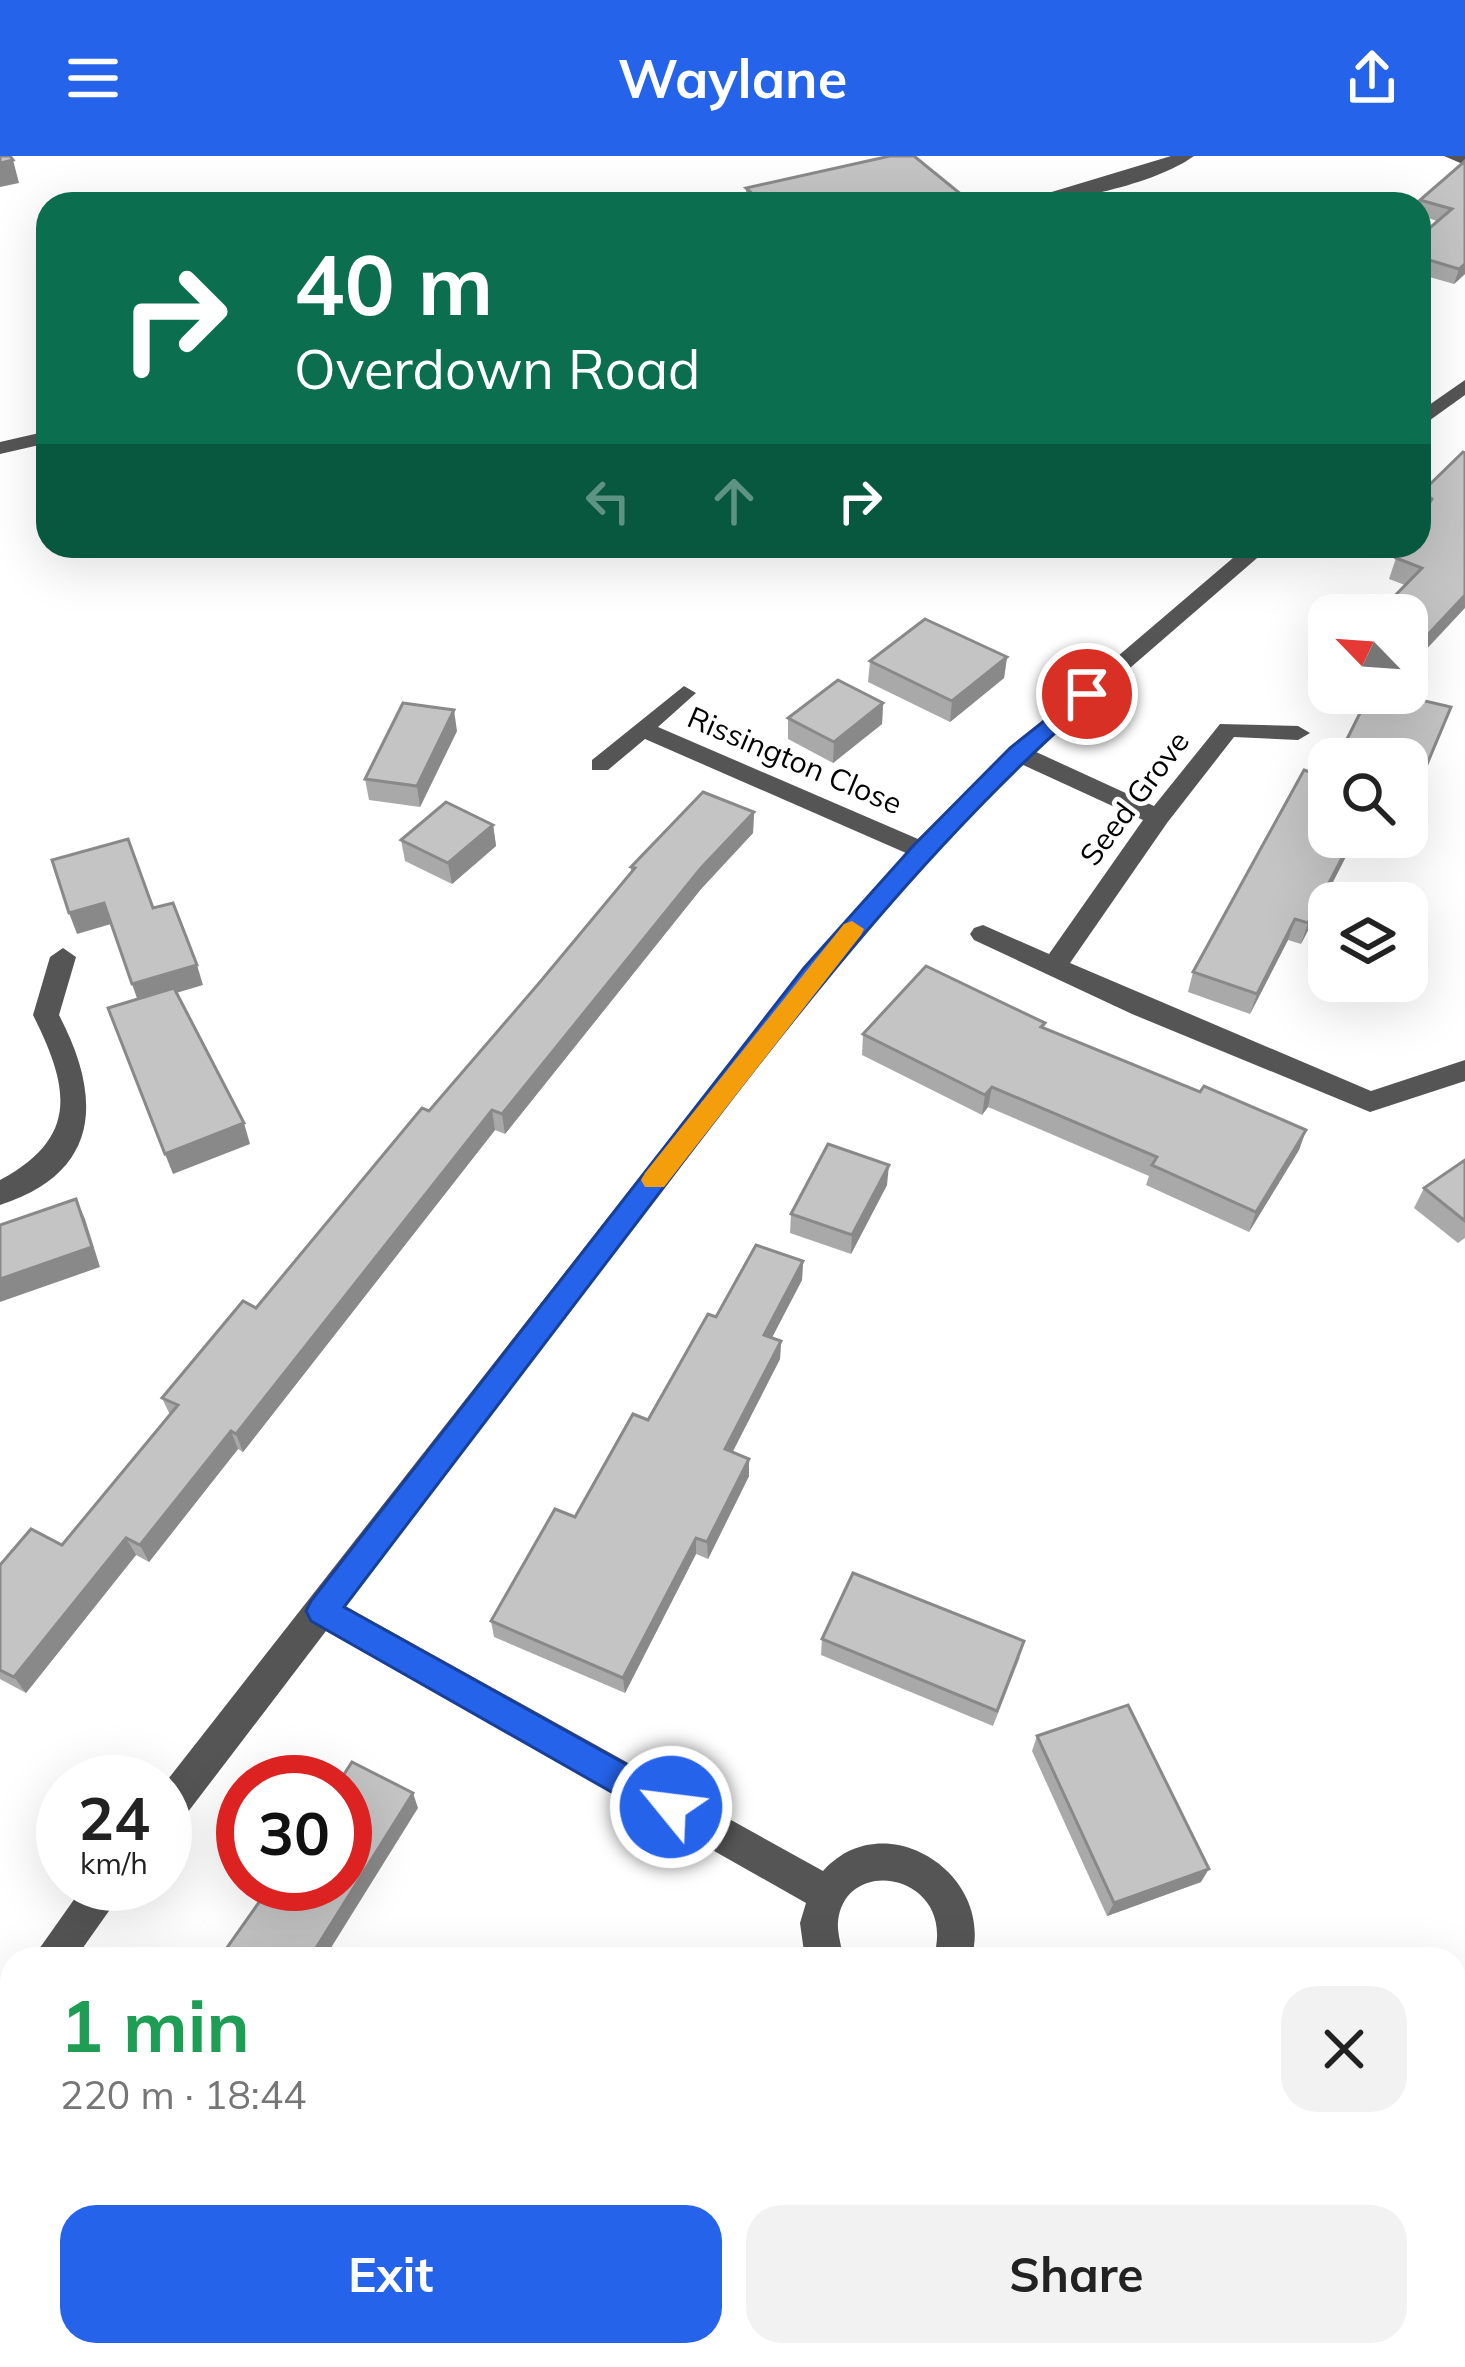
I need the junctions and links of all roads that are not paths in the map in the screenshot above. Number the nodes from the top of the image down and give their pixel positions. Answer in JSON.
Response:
{"nodes":[{"id":1,"x":1186,"y":156,"type":"edge"},
{"id":2,"x":1452,"y":156,"type":"edge"},
{"id":3,"x":1465,"y":160,"type":"edge"},
{"id":4,"x":1070,"y":192,"type":"edge"},
{"id":5,"x":1465,"y":386,"type":"edge"},
{"id":6,"x":1431,"y":413,"type":"edge"},
{"id":7,"x":36,"y":440,"type":"edge"},
{"id":8,"x":0,"y":448,"type":"edge"},
{"id":9,"x":1246,"y":558,"type":"edge"},
{"id":10,"x":684,"y":693,"type":"dead end"},
{"id":11,"x":642,"y":729,"type":"junction"},
{"id":12,"x":1298,"y":733,"type":"dead end"},
{"id":13,"x":1018,"y":753,"type":"junction"},
{"id":14,"x":600,"y":765,"type":"dead end"},
{"id":15,"x":1157,"y":817,"type":"junction"},
{"id":16,"x":922,"y":850,"type":"junction"},
{"id":17,"x":982,"y":934,"type":"dead end"},
{"id":18,"x":63,"y":957,"type":"dead end"},
{"id":19,"x":1055,"y":965,"type":"junction"},
{"id":20,"x":1465,"y":1070,"type":"edge"},
{"id":21,"x":0,"y":1194,"type":"edge"},
{"id":22,"x":322,"y":1611,"type":"junction"},
{"id":23,"x":192,"y":1777,"type":"edge"},
{"id":24,"x":826,"y":1894,"type":"junction"},
{"id":25,"x":88,"y":1911,"type":"edge"},
{"id":26,"x":60,"y":1947,"type":"edge"},
{"id":27,"x":822,"y":1947,"type":"edge"},
{"id":28,"x":954,"y":1947,"type":"edge"}],
"edges":[{"from":1,"to":4,"type":"street"},
{"from":2,"to":3,"type":"street"},
{"from":5,"to":6,"type":"street"},
{"from":7,"to":8,"type":"street"},
{"from":9,"to":13,"type":"street"},
{"from":10,"to":11,"type":"street","name":"Rissington Close"},
{"from":11,"to":14,"type":"street","name":"Rissington Close"},
{"from":11,"to":16,"type":"street","name":"Rissington Close"},
{"from":12,"to":15,"type":"street","name":"Seed Grove"},
{"from":13,"to":15,"type":"street"},
{"from":13,"to":16,"type":"street"},
{"from":15,"to":19,"type":"street","name":"Seed Grove"},
{"from":16,"to":22,"type":"street"},
{"from":17,"to":19,"type":"street"},
{"from":18,"to":21,"type":"street"},
{"from":19,"to":20,"type":"street"},
{"from":22,"to":23,"type":"street"},
{"from":22,"to":24,"type":"street"},
{"from":24,"to":27,"type":"street"},
{"from":24,"to":28,"type":"street"},
{"from":25,"to":26,"type":"street"}]}
